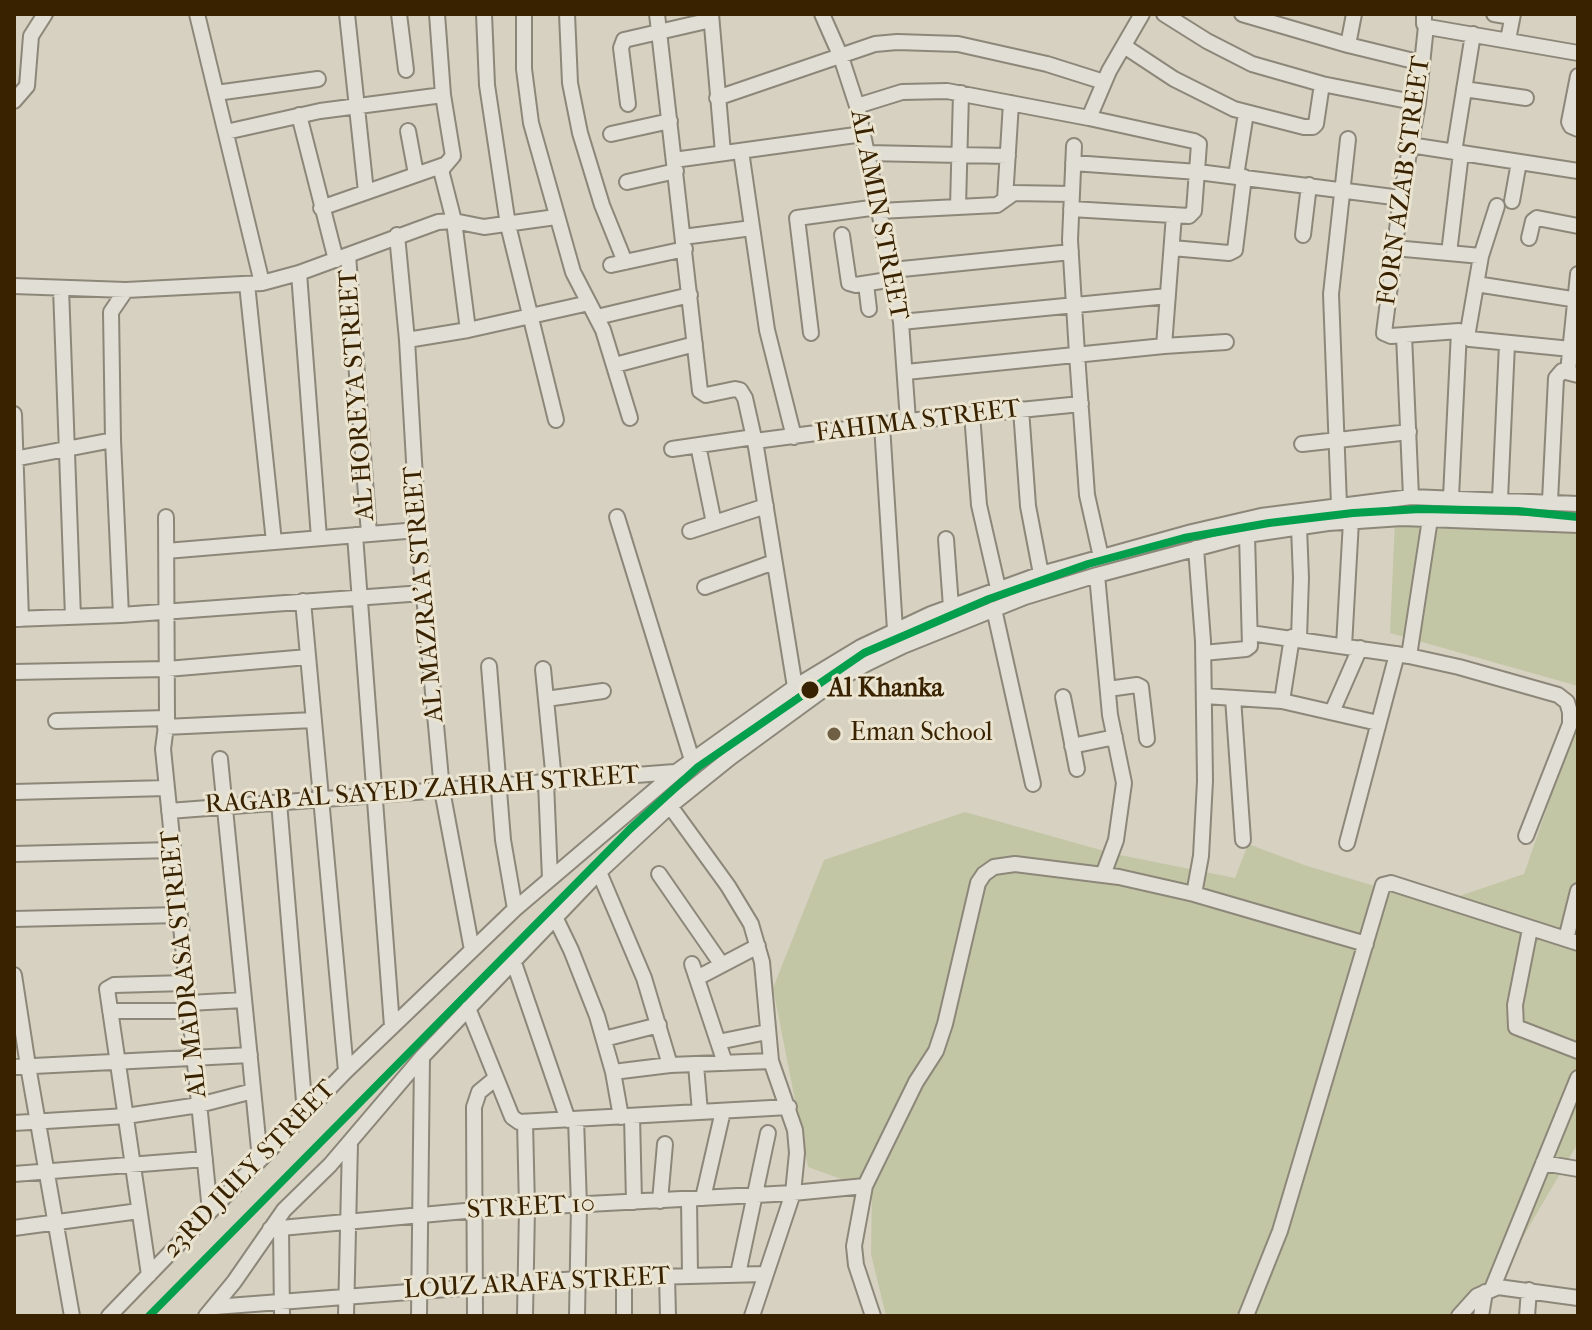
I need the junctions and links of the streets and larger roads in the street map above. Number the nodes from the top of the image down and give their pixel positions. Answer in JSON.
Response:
{"nodes":[{"id":1,"x":45,"y":14,"type":"edge"},
{"id":2,"x":197,"y":14,"type":"edge"},
{"id":3,"x":347,"y":14,"type":"edge"},
{"id":4,"x":399,"y":14,"type":"edge"},
{"id":5,"x":437,"y":14,"type":"edge"},
{"id":6,"x":484,"y":14,"type":"edge"},
{"id":7,"x":524,"y":14,"type":"edge"},
{"id":8,"x":567,"y":14,"type":"edge"},
{"id":9,"x":657,"y":14,"type":"edge"},
{"id":10,"x":822,"y":14,"type":"edge"},
{"id":11,"x":1142,"y":14,"type":"edge"},
{"id":12,"x":1164,"y":14,"type":"edge"},
{"id":13,"x":1242,"y":14,"type":"edge"},
{"id":14,"x":1354,"y":14,"type":"edge"},
{"id":15,"x":1494,"y":14,"type":"edge"},
{"id":16,"x":1513,"y":16,"type":"edge"},
{"id":17,"x":711,"y":17,"type":"edge"},
{"id":18,"x":1425,"y":20,"type":"edge"},
{"id":19,"x":660,"y":32,"type":"junction"},
{"id":20,"x":1473,"y":34,"type":"junction"},
{"id":21,"x":1508,"y":40,"type":"junction"},
{"id":22,"x":1348,"y":45,"type":"junction"},
{"id":23,"x":1124,"y":46,"type":"junction"},
{"id":24,"x":1578,"y":53,"type":"edge"},
{"id":25,"x":841,"y":57,"type":"junction"},
{"id":26,"x":1422,"y":63,"type":"junction"},
{"id":27,"x":406,"y":70,"type":"dead end"},
{"id":28,"x":1578,"y":76,"type":"edge"},
{"id":29,"x":318,"y":79,"type":"dead end"},
{"id":30,"x":1104,"y":82,"type":"junction"},
{"id":31,"x":1322,"y":84,"type":"junction"},
{"id":32,"x":1464,"y":89,"type":"junction"},
{"id":33,"x":216,"y":93,"type":"junction"},
{"id":34,"x":961,"y":93,"type":"junction"},
{"id":35,"x":443,"y":95,"type":"junction"},
{"id":36,"x":717,"y":98,"type":"junction"},
{"id":37,"x":1526,"y":98,"type":"dead end"},
{"id":38,"x":14,"y":101,"type":"edge"},
{"id":39,"x":1011,"y":103,"type":"junction"},
{"id":40,"x":1418,"y":103,"type":"junction"},
{"id":41,"x":628,"y":104,"type":"dead end"},
{"id":42,"x":857,"y":106,"type":"junction"},
{"id":43,"x":357,"y":107,"type":"junction"},
{"id":44,"x":1246,"y":113,"type":"junction"},
{"id":45,"x":299,"y":115,"type":"junction"},
{"id":46,"x":1089,"y":118,"type":"junction"},
{"id":47,"x":670,"y":121,"type":"junction"},
{"id":48,"x":1578,"y":129,"type":"edge"},
{"id":49,"x":408,"y":131,"type":"dead end"},
{"id":50,"x":226,"y":132,"type":"junction"},
{"id":51,"x":611,"y":134,"type":"dead end"},
{"id":52,"x":863,"y":134,"type":"junction"},
{"id":53,"x":1348,"y":139,"type":"dead end"},
{"id":54,"x":1410,"y":145,"type":"junction"},
{"id":55,"x":1074,"y":146,"type":"dead end"},
{"id":56,"x":741,"y":151,"type":"junction"},
{"id":57,"x":1458,"y":152,"type":"junction"},
{"id":58,"x":723,"y":153,"type":"junction"},
{"id":59,"x":867,"y":153,"type":"junction"},
{"id":60,"x":958,"y":155,"type":"junction"},
{"id":61,"x":1008,"y":156,"type":"junction"},
{"id":62,"x":1519,"y":162,"type":"junction"},
{"id":63,"x":1073,"y":163,"type":"junction"},
{"id":64,"x":444,"y":165,"type":"junction"},
{"id":65,"x":675,"y":165,"type":"junction"},
{"id":66,"x":1578,"y":171,"type":"edge"},
{"id":67,"x":1198,"y":172,"type":"junction"},
{"id":68,"x":416,"y":174,"type":"junction"},
{"id":69,"x":1240,"y":177,"type":"junction"},
{"id":70,"x":627,"y":182,"type":"dead end"},
{"id":71,"x":1309,"y":185,"type":"junction"},
{"id":72,"x":1342,"y":190,"type":"junction"},
{"id":73,"x":366,"y":192,"type":"junction"},
{"id":74,"x":1401,"y":198,"type":"junction"},
{"id":75,"x":1005,"y":199,"type":"junction"},
{"id":76,"x":1512,"y":201,"type":"dead end"},
{"id":77,"x":1071,"y":202,"type":"junction"},
{"id":78,"x":1497,"y":206,"type":"dead end"},
{"id":79,"x":958,"y":207,"type":"junction"},
{"id":80,"x":321,"y":208,"type":"junction"},
{"id":81,"x":879,"y":209,"type":"junction"},
{"id":82,"x":1180,"y":216,"type":"junction"},
{"id":83,"x":556,"y":217,"type":"junction"},
{"id":84,"x":454,"y":221,"type":"junction"},
{"id":85,"x":508,"y":225,"type":"junction"},
{"id":86,"x":1578,"y":226,"type":"edge"},
{"id":87,"x":752,"y":228,"type":"junction"},
{"id":88,"x":397,"y":235,"type":"junction"},
{"id":89,"x":842,"y":235,"type":"dead end"},
{"id":90,"x":1303,"y":235,"type":"dead end"},
{"id":91,"x":1529,"y":238,"type":"dead end"},
{"id":92,"x":684,"y":243,"type":"junction"},
{"id":93,"x":1172,"y":248,"type":"junction"},
{"id":94,"x":1394,"y":248,"type":"junction"},
{"id":95,"x":1071,"y":252,"type":"junction"},
{"id":96,"x":1449,"y":253,"type":"junction"},
{"id":97,"x":1481,"y":256,"type":"junction"},
{"id":98,"x":342,"y":257,"type":"junction"},
{"id":99,"x":299,"y":273,"type":"junction"},
{"id":100,"x":893,"y":274,"type":"junction"},
{"id":101,"x":1578,"y":274,"type":"edge"},
{"id":102,"x":254,"y":283,"type":"junction"},
{"id":103,"x":866,"y":284,"type":"junction"},
{"id":104,"x":1476,"y":284,"type":"junction"},
{"id":105,"x":14,"y":286,"type":"edge"},
{"id":106,"x":61,"y":288,"type":"junction"},
{"id":107,"x":126,"y":290,"type":"junction"},
{"id":108,"x":690,"y":295,"type":"junction"},
{"id":109,"x":1168,"y":296,"type":"junction"},
{"id":110,"x":1576,"y":299,"type":"edge"},
{"id":111,"x":589,"y":303,"type":"junction"},
{"id":112,"x":1075,"y":304,"type":"junction"},
{"id":113,"x":869,"y":309,"type":"dead end"},
{"id":114,"x":530,"y":317,"type":"junction"},
{"id":115,"x":597,"y":317,"type":"junction"},
{"id":116,"x":901,"y":322,"type":"junction"},
{"id":117,"x":468,"y":330,"type":"junction"},
{"id":118,"x":811,"y":333,"type":"dead end"},
{"id":119,"x":1463,"y":334,"type":"junction"},
{"id":120,"x":1404,"y":335,"type":"junction"},
{"id":121,"x":407,"y":340,"type":"junction"},
{"id":122,"x":1226,"y":342,"type":"dead end"},
{"id":123,"x":695,"y":344,"type":"junction"},
{"id":124,"x":1507,"y":344,"type":"junction"},
{"id":125,"x":1164,"y":346,"type":"junction"},
{"id":126,"x":1571,"y":349,"type":"junction"},
{"id":127,"x":1077,"y":354,"type":"junction"},
{"id":128,"x":615,"y":365,"type":"junction"},
{"id":129,"x":906,"y":372,"type":"junction"},
{"id":130,"x":1569,"y":373,"type":"edge"},
{"id":131,"x":1081,"y":404,"type":"junction"},
{"id":132,"x":1021,"y":409,"type":"junction"},
{"id":133,"x":14,"y":414,"type":"edge"},
{"id":134,"x":972,"y":414,"type":"junction"},
{"id":135,"x":630,"y":418,"type":"dead end"},
{"id":136,"x":556,"y":420,"type":"dead end"},
{"id":137,"x":908,"y":421,"type":"junction"},
{"id":138,"x":882,"y":425,"type":"junction"},
{"id":139,"x":1409,"y":432,"type":"junction"},
{"id":140,"x":794,"y":437,"type":"junction"},
{"id":141,"x":755,"y":439,"type":"junction"},
{"id":142,"x":113,"y":440,"type":"junction"},
{"id":143,"x":1336,"y":441,"type":"junction"},
{"id":144,"x":1302,"y":444,"type":"dead end"},
{"id":145,"x":698,"y":445,"type":"junction"},
{"id":146,"x":672,"y":449,"type":"dead end"},
{"id":147,"x":67,"y":450,"type":"junction"},
{"id":148,"x":15,"y":459,"type":"edge"},
{"id":149,"x":1411,"y":497,"type":"junction"},
{"id":150,"x":1451,"y":497,"type":"junction"},
{"id":151,"x":1500,"y":499,"type":"junction"},
{"id":152,"x":1550,"y":501,"type":"junction"},
{"id":153,"x":1578,"y":504,"type":"edge"},
{"id":154,"x":1339,"y":505,"type":"junction"},
{"id":155,"x":766,"y":506,"type":"junction"},
{"id":156,"x":166,"y":517,"type":"dead end"},
{"id":157,"x":617,"y":517,"type":"dead end"},
{"id":158,"x":1430,"y":519,"type":"junction"},
{"id":159,"x":1351,"y":521,"type":"junction"},
{"id":160,"x":714,"y":523,"type":"junction"},
{"id":161,"x":1578,"y":525,"type":"edge"},
{"id":162,"x":1299,"y":527,"type":"junction"},
{"id":163,"x":418,"y":530,"type":"junction"},
{"id":164,"x":690,"y":531,"type":"dead end"},
{"id":165,"x":362,"y":535,"type":"junction"},
{"id":166,"x":1247,"y":535,"type":"junction"},
{"id":167,"x":319,"y":538,"type":"junction"},
{"id":168,"x":946,"y":539,"type":"dead end"},
{"id":169,"x":274,"y":542,"type":"junction"},
{"id":170,"x":1196,"y":548,"type":"junction"},
{"id":171,"x":166,"y":551,"type":"junction"},
{"id":172,"x":1101,"y":557,"type":"junction"},
{"id":173,"x":774,"y":562,"type":"junction"},
{"id":174,"x":1041,"y":574,"type":"junction"},
{"id":175,"x":1097,"y":575,"type":"junction"},
{"id":176,"x":705,"y":587,"type":"dead end"},
{"id":177,"x":998,"y":588,"type":"junction"},
{"id":178,"x":423,"y":593,"type":"junction"},
{"id":179,"x":359,"y":597,"type":"junction"},
{"id":180,"x":303,"y":601,"type":"junction"},
{"id":181,"x":951,"y":607,"type":"junction"},
{"id":182,"x":994,"y":609,"type":"junction"},
{"id":183,"x":166,"y":612,"type":"junction"},
{"id":184,"x":121,"y":615,"type":"junction"},
{"id":185,"x":73,"y":617,"type":"junction"},
{"id":186,"x":17,"y":619,"type":"edge"},
{"id":187,"x":895,"y":630,"type":"junction"},
{"id":188,"x":1250,"y":633,"type":"junction"},
{"id":189,"x":1296,"y":638,"type":"junction"},
{"id":190,"x":1352,"y":647,"type":"junction"},
{"id":191,"x":1203,"y":653,"type":"junction"},
{"id":192,"x":1403,"y":655,"type":"junction"},
{"id":193,"x":308,"y":657,"type":"junction"},
{"id":194,"x":489,"y":666,"type":"dead end"},
{"id":195,"x":167,"y":669,"type":"junction"},
{"id":196,"x":543,"y":669,"type":"dead end"},
{"id":197,"x":14,"y":672,"type":"edge"},
{"id":198,"x":795,"y":687,"type":"junction"},
{"id":199,"x":1108,"y":689,"type":"junction"},
{"id":200,"x":603,"y":691,"type":"dead end"},
{"id":201,"x":1204,"y":696,"type":"junction"},
{"id":202,"x":1063,"y":697,"type":"dead end"},
{"id":203,"x":1233,"y":698,"type":"junction"},
{"id":204,"x":546,"y":699,"type":"junction"},
{"id":205,"x":1282,"y":701,"type":"junction"},
{"id":206,"x":1332,"y":712,"type":"junction"},
{"id":207,"x":314,"y":720,"type":"junction"},
{"id":208,"x":56,"y":721,"type":"dead end"},
{"id":209,"x":166,"y":722,"type":"junction"},
{"id":210,"x":1378,"y":723,"type":"junction"},
{"id":211,"x":1115,"y":737,"type":"junction"},
{"id":212,"x":1147,"y":739,"type":"dead end"},
{"id":213,"x":1072,"y":746,"type":"junction"},
{"id":214,"x":220,"y":759,"type":"dead end"},
{"id":215,"x":692,"y":760,"type":"junction"},
{"id":216,"x":1077,"y":769,"type":"dead end"},
{"id":217,"x":676,"y":772,"type":"junction"},
{"id":218,"x":550,"y":782,"type":"junction"},
{"id":219,"x":1033,"y":784,"type":"dead end"},
{"id":220,"x":500,"y":785,"type":"junction"},
{"id":221,"x":167,"y":788,"type":"junction"},
{"id":222,"x":442,"y":790,"type":"junction"},
{"id":223,"x":14,"y":792,"type":"edge"},
{"id":224,"x":374,"y":795,"type":"junction"},
{"id":225,"x":321,"y":799,"type":"junction"},
{"id":226,"x":279,"y":802,"type":"junction"},
{"id":227,"x":225,"y":806,"type":"junction"},
{"id":228,"x":670,"y":806,"type":"junction"},
{"id":229,"x":169,"y":811,"type":"junction"},
{"id":230,"x":1526,"y":836,"type":"dead end"},
{"id":231,"x":1243,"y":840,"type":"dead end"},
{"id":232,"x":1347,"y":843,"type":"dead end"},
{"id":233,"x":173,"y":850,"type":"junction"},
{"id":234,"x":14,"y":854,"type":"edge"},
{"id":235,"x":599,"y":872,"type":"junction"},
{"id":236,"x":659,"y":874,"type":"dead end"},
{"id":237,"x":1103,"y":875,"type":"junction"},
{"id":238,"x":550,"y":879,"type":"junction"},
{"id":239,"x":1578,"y":891,"type":"edge"},
{"id":240,"x":1194,"y":894,"type":"junction"},
{"id":241,"x":515,"y":909,"type":"junction"},
{"id":242,"x":180,"y":915,"type":"junction"},
{"id":243,"x":555,"y":917,"type":"junction"},
{"id":244,"x":14,"y":919,"type":"edge"},
{"id":245,"x":1530,"y":929,"type":"junction"},
{"id":246,"x":1572,"y":941,"type":"edge"},
{"id":247,"x":1366,"y":944,"type":"junction"},
{"id":248,"x":758,"y":946,"type":"junction"},
{"id":249,"x":472,"y":950,"type":"junction"},
{"id":250,"x":513,"y":960,"type":"junction"},
{"id":251,"x":692,"y":964,"type":"dead end"},
{"id":252,"x":722,"y":965,"type":"junction"},
{"id":253,"x":14,"y":975,"type":"edge"},
{"id":254,"x":697,"y":978,"type":"junction"},
{"id":255,"x":186,"y":983,"type":"junction"},
{"id":256,"x":244,"y":1000,"type":"junction"},
{"id":257,"x":189,"y":1007,"type":"junction"},
{"id":258,"x":468,"y":1008,"type":"junction"},
{"id":259,"x":110,"y":1011,"type":"junction"},
{"id":260,"x":659,"y":1025,"type":"junction"},
{"id":261,"x":392,"y":1026,"type":"junction"},
{"id":262,"x":767,"y":1032,"type":"junction"},
{"id":263,"x":604,"y":1039,"type":"junction"},
{"id":264,"x":718,"y":1042,"type":"junction"},
{"id":265,"x":1578,"y":1051,"type":"edge"},
{"id":266,"x":250,"y":1055,"type":"junction"},
{"id":267,"x":422,"y":1057,"type":"junction"},
{"id":268,"x":194,"y":1058,"type":"junction"},
{"id":269,"x":771,"y":1061,"type":"junction"},
{"id":270,"x":118,"y":1062,"type":"junction"},
{"id":271,"x":725,"y":1063,"type":"junction"},
{"id":272,"x":670,"y":1065,"type":"junction"},
{"id":273,"x":696,"y":1065,"type":"junction"},
{"id":274,"x":21,"y":1067,"type":"edge"},
{"id":275,"x":346,"y":1071,"type":"junction"},
{"id":276,"x":613,"y":1072,"type":"junction"},
{"id":277,"x":496,"y":1078,"type":"junction"},
{"id":278,"x":1578,"y":1078,"type":"edge"},
{"id":279,"x":253,"y":1091,"type":"junction"},
{"id":280,"x":199,"y":1105,"type":"junction"},
{"id":281,"x":789,"y":1107,"type":"junction"},
{"id":282,"x":723,"y":1111,"type":"junction"},
{"id":283,"x":700,"y":1112,"type":"junction"},
{"id":284,"x":305,"y":1113,"type":"junction"},
{"id":285,"x":126,"y":1116,"type":"junction"},
{"id":286,"x":627,"y":1116,"type":"junction"},
{"id":287,"x":572,"y":1120,"type":"junction"},
{"id":288,"x":520,"y":1121,"type":"junction"},
{"id":289,"x":37,"y":1122,"type":"junction"},
{"id":290,"x":14,"y":1123,"type":"edge"},
{"id":291,"x":768,"y":1133,"type":"dead end"},
{"id":292,"x":350,"y":1143,"type":"junction"},
{"id":293,"x":665,"y":1144,"type":"dead end"},
{"id":294,"x":205,"y":1159,"type":"junction"},
{"id":295,"x":260,"y":1159,"type":"junction"},
{"id":296,"x":1543,"y":1163,"type":"junction"},
{"id":297,"x":133,"y":1165,"type":"junction"},
{"id":298,"x":1578,"y":1169,"type":"edge"},
{"id":299,"x":46,"y":1172,"type":"junction"},
{"id":300,"x":14,"y":1174,"type":"edge"},
{"id":301,"x":865,"y":1186,"type":"junction"},
{"id":302,"x":793,"y":1193,"type":"junction"},
{"id":303,"x":755,"y":1195,"type":"junction"},
{"id":304,"x":696,"y":1199,"type":"junction"},
{"id":305,"x":660,"y":1201,"type":"junction"},
{"id":306,"x":634,"y":1202,"type":"junction"},
{"id":307,"x":579,"y":1205,"type":"junction"},
{"id":308,"x":527,"y":1208,"type":"junction"},
{"id":309,"x":476,"y":1210,"type":"junction"},
{"id":310,"x":139,"y":1211,"type":"junction"},
{"id":311,"x":210,"y":1211,"type":"junction"},
{"id":312,"x":420,"y":1214,"type":"junction"},
{"id":313,"x":346,"y":1220,"type":"junction"},
{"id":314,"x":55,"y":1222,"type":"junction"},
{"id":315,"x":14,"y":1228,"type":"edge"},
{"id":316,"x":276,"y":1228,"type":"junction"},
{"id":317,"x":738,"y":1274,"type":"junction"},
{"id":318,"x":764,"y":1274,"type":"junction"},
{"id":319,"x":149,"y":1275,"type":"junction"},
{"id":320,"x":690,"y":1275,"type":"junction"},
{"id":321,"x":667,"y":1276,"type":"junction"},
{"id":322,"x":624,"y":1277,"type":"junction"},
{"id":323,"x":577,"y":1279,"type":"junction"},
{"id":324,"x":526,"y":1283,"type":"junction"},
{"id":325,"x":476,"y":1286,"type":"junction"},
{"id":326,"x":1488,"y":1290,"type":"junction"},
{"id":327,"x":1529,"y":1290,"type":"junction"},
{"id":328,"x":420,"y":1291,"type":"junction"},
{"id":329,"x":346,"y":1296,"type":"junction"},
{"id":330,"x":1578,"y":1298,"type":"edge"},
{"id":331,"x":282,"y":1309,"type":"edge"},
{"id":332,"x":208,"y":1314,"type":"edge"},
{"id":333,"x":72,"y":1316,"type":"edge"},
{"id":334,"x":109,"y":1316,"type":"edge"},
{"id":335,"x":346,"y":1316,"type":"edge"},
{"id":336,"x":419,"y":1316,"type":"edge"},
{"id":337,"x":475,"y":1316,"type":"edge"},
{"id":338,"x":525,"y":1316,"type":"edge"},
{"id":339,"x":577,"y":1316,"type":"edge"},
{"id":340,"x":624,"y":1316,"type":"edge"},
{"id":341,"x":668,"y":1316,"type":"edge"},
{"id":342,"x":752,"y":1316,"type":"edge"},
{"id":343,"x":873,"y":1316,"type":"edge"},
{"id":344,"x":1246,"y":1316,"type":"edge"},
{"id":345,"x":1459,"y":1316,"type":"edge"},
{"id":346,"x":1481,"y":1316,"type":"edge"},
{"id":347,"x":1527,"y":1316,"type":"edge"}],
"edges":[{"from":1,"to":38,"type":"street"},
{"from":2,"to":33,"type":"street"},
{"from":3,"to":43,"type":"street"},
{"from":4,"to":27,"type":"street"},
{"from":5,"to":35,"type":"street"},
{"from":6,"to":85,"type":"street"},
{"from":7,"to":83,"type":"street"},
{"from":8,"to":92,"type":"street"},
{"from":9,"to":19,"type":"street"},
{"from":10,"to":25,"type":"street","name":"AL AMIN STREET"},
{"from":11,"to":23,"type":"street"},
{"from":12,"to":31,"type":"street"},
{"from":13,"to":22,"type":"street"},
{"from":14,"to":22,"type":"street"},
{"from":15,"to":16,"type":"street"},
{"from":16,"to":21,"type":"street"},
{"from":17,"to":19,"type":"street"},
{"from":17,"to":36,"type":"street"},
{"from":18,"to":20,"type":"street"},
{"from":18,"to":26,"type":"street","name":"FORN AZAB STREET"},
{"from":19,"to":41,"type":"street"},
{"from":19,"to":47,"type":"street"},
{"from":20,"to":21,"type":"street"},
{"from":20,"to":32,"type":"street"},
{"from":21,"to":24,"type":"street"},
{"from":22,"to":26,"type":"street"},
{"from":23,"to":30,"type":"street"},
{"from":23,"to":44,"type":"street"},
{"from":25,"to":30,"type":"street"},
{"from":25,"to":36,"type":"street"},
{"from":25,"to":42,"type":"street","name":"AL AMIN STREET"},
{"from":26,"to":40,"type":"street","name":"FORN AZAB STREET"},
{"from":28,"to":48,"type":"street"},
{"from":29,"to":33,"type":"street"},
{"from":30,"to":46,"type":"street"},
{"from":31,"to":40,"type":"street"},
{"from":31,"to":44,"type":"street"},
{"from":32,"to":37,"type":"street"},
{"from":32,"to":57,"type":"street"},
{"from":33,"to":50,"type":"street"},
{"from":34,"to":39,"type":"street"},
{"from":34,"to":42,"type":"street"},
{"from":34,"to":60,"type":"street"},
{"from":35,"to":43,"type":"street"},
{"from":35,"to":64,"type":"street"},
{"from":36,"to":58,"type":"street"},
{"from":39,"to":46,"type":"street"},
{"from":39,"to":61,"type":"street"},
{"from":40,"to":54,"type":"street","name":"FORN AZAB STREET"},
{"from":42,"to":52,"type":"street","name":"AL AMIN STREET"},
{"from":43,"to":45,"type":"street"},
{"from":43,"to":73,"type":"street"},
{"from":44,"to":69,"type":"street"},
{"from":45,"to":50,"type":"street"},
{"from":45,"to":80,"type":"street","name":"AL HOREYA STREET"},
{"from":46,"to":67,"type":"street"},
{"from":47,"to":51,"type":"street"},
{"from":47,"to":65,"type":"street"},
{"from":49,"to":68,"type":"street"},
{"from":50,"to":102,"type":"street"},
{"from":52,"to":56,"type":"street"},
{"from":52,"to":59,"type":"street","name":"AL AMIN STREET"},
{"from":53,"to":72,"type":"street"},
{"from":54,"to":57,"type":"street"},
{"from":54,"to":74,"type":"street","name":"FORN AZAB STREET"},
{"from":55,"to":63,"type":"street"},
{"from":56,"to":58,"type":"street"},
{"from":56,"to":87,"type":"street"},
{"from":57,"to":62,"type":"street"},
{"from":57,"to":96,"type":"street"},
{"from":58,"to":65,"type":"street"},
{"from":59,"to":60,"type":"street"},
{"from":59,"to":81,"type":"street","name":"AL AMIN STREET"},
{"from":60,"to":61,"type":"street"},
{"from":60,"to":79,"type":"street"},
{"from":61,"to":75,"type":"street"},
{"from":62,"to":66,"type":"street"},
{"from":62,"to":76,"type":"street"},
{"from":63,"to":67,"type":"street"},
{"from":63,"to":77,"type":"street"},
{"from":64,"to":68,"type":"street"},
{"from":64,"to":84,"type":"street"},
{"from":65,"to":70,"type":"street"},
{"from":65,"to":92,"type":"street"},
{"from":67,"to":69,"type":"street"},
{"from":67,"to":82,"type":"street"},
{"from":68,"to":73,"type":"street"},
{"from":69,"to":71,"type":"street"},
{"from":69,"to":93,"type":"street"},
{"from":71,"to":72,"type":"street"},
{"from":71,"to":90,"type":"street"},
{"from":72,"to":74,"type":"street"},
{"from":72,"to":143,"type":"street"},
{"from":73,"to":80,"type":"street"},
{"from":74,"to":94,"type":"street","name":"FORN AZAB STREET"},
{"from":75,"to":77,"type":"street"},
{"from":75,"to":79,"type":"street"},
{"from":77,"to":82,"type":"street"},
{"from":77,"to":95,"type":"street"},
{"from":78,"to":97,"type":"street"},
{"from":79,"to":81,"type":"street"},
{"from":80,"to":98,"type":"street","name":"AL HOREYA STREET"},
{"from":81,"to":100,"type":"street","name":"AL AMIN STREET"},
{"from":81,"to":118,"type":"street"},
{"from":82,"to":93,"type":"street"},
{"from":83,"to":85,"type":"street"},
{"from":83,"to":111,"type":"street"},
{"from":84,"to":85,"type":"street"},
{"from":84,"to":88,"type":"street"},
{"from":84,"to":117,"type":"street"},
{"from":85,"to":114,"type":"street"},
{"from":86,"to":91,"type":"street"},
{"from":87,"to":92,"type":"street"},
{"from":87,"to":140,"type":"street"},
{"from":88,"to":98,"type":"street"},
{"from":88,"to":121,"type":"street","name":"AL MAZRA'A STREET"},
{"from":89,"to":103,"type":"street"},
{"from":92,"to":108,"type":"street"},
{"from":93,"to":109,"type":"street"},
{"from":94,"to":96,"type":"street"},
{"from":94,"to":120,"type":"street","name":"FORN AZAB STREET"},
{"from":95,"to":100,"type":"street"},
{"from":95,"to":112,"type":"street"},
{"from":96,"to":97,"type":"street"},
{"from":97,"to":104,"type":"street"},
{"from":98,"to":99,"type":"street"},
{"from":98,"to":165,"type":"street","name":"AL HOREYA STREET"},
{"from":99,"to":102,"type":"street"},
{"from":99,"to":167,"type":"street"},
{"from":100,"to":103,"type":"street"},
{"from":100,"to":116,"type":"street","name":"AL AMIN STREET"},
{"from":101,"to":110,"type":"street"},
{"from":102,"to":107,"type":"street"},
{"from":102,"to":169,"type":"street"},
{"from":103,"to":113,"type":"street"},
{"from":104,"to":110,"type":"street"},
{"from":104,"to":119,"type":"street"},
{"from":105,"to":106,"type":"street"},
{"from":106,"to":107,"type":"street"},
{"from":106,"to":147,"type":"street"},
{"from":107,"to":142,"type":"street"},
{"from":108,"to":115,"type":"street"},
{"from":108,"to":123,"type":"street"},
{"from":109,"to":112,"type":"street"},
{"from":109,"to":125,"type":"street"},
{"from":110,"to":126,"type":"street"},
{"from":111,"to":114,"type":"street"},
{"from":111,"to":115,"type":"street"},
{"from":112,"to":116,"type":"street"},
{"from":112,"to":127,"type":"street"},
{"from":114,"to":117,"type":"street"},
{"from":114,"to":136,"type":"street"},
{"from":115,"to":128,"type":"street"},
{"from":116,"to":129,"type":"street","name":"AL AMIN STREET"},
{"from":117,"to":121,"type":"street"},
{"from":119,"to":120,"type":"street"},
{"from":119,"to":124,"type":"street"},
{"from":119,"to":150,"type":"street"},
{"from":120,"to":139,"type":"street"},
{"from":121,"to":163,"type":"street","name":"AL MAZRA'A STREET"},
{"from":122,"to":125,"type":"street"},
{"from":123,"to":128,"type":"street"},
{"from":123,"to":141,"type":"street"},
{"from":124,"to":126,"type":"street"},
{"from":124,"to":151,"type":"street"},
{"from":125,"to":127,"type":"street"},
{"from":126,"to":130,"type":"street"},
{"from":127,"to":129,"type":"street"},
{"from":127,"to":131,"type":"street"},
{"from":128,"to":135,"type":"street"},
{"from":129,"to":137,"type":"street","name":"AL AMIN STREET"},
{"from":130,"to":152,"type":"street"},
{"from":131,"to":132,"type":"street","name":"FAHIMA STREET"},
{"from":131,"to":172,"type":"street"},
{"from":132,"to":134,"type":"street","name":"FAHIMA STREET"},
{"from":132,"to":174,"type":"street"},
{"from":133,"to":148,"type":"street"},
{"from":134,"to":137,"type":"street","name":"FAHIMA STREET"},
{"from":134,"to":177,"type":"street"},
{"from":137,"to":138,"type":"street","name":"FAHIMA STREET"},
{"from":138,"to":140,"type":"street","name":"FAHIMA STREET"},
{"from":138,"to":187,"type":"street"},
{"from":139,"to":143,"type":"street"},
{"from":139,"to":149,"type":"street"},
{"from":140,"to":141,"type":"street","name":"FAHIMA STREET"},
{"from":141,"to":145,"type":"street","name":"FAHIMA STREET"},
{"from":141,"to":155,"type":"street"},
{"from":142,"to":147,"type":"street"},
{"from":142,"to":184,"type":"street"},
{"from":143,"to":144,"type":"street"},
{"from":143,"to":154,"type":"street"},
{"from":145,"to":146,"type":"street","name":"FAHIMA STREET"},
{"from":145,"to":160,"type":"street"},
{"from":147,"to":148,"type":"street"},
{"from":147,"to":185,"type":"street"},
{"from":148,"to":186,"type":"street"},
{"from":149,"to":150,"type":"street","name":"23RD JULY STREET"},
{"from":149,"to":154,"type":"street","name":"23RD JULY STREET"},
{"from":150,"to":151,"type":"street","name":"23RD JULY STREET"},
{"from":151,"to":152,"type":"street","name":"23RD JULY STREET"},
{"from":152,"to":153,"type":"street","name":"23RD JULY STREET"},
{"from":154,"to":172,"type":"street","name":"23RD JULY STREET"},
{"from":155,"to":160,"type":"street"},
{"from":155,"to":173,"type":"street"},
{"from":156,"to":171,"type":"street","name":"AL MADRASA STREET"},
{"from":157,"to":215,"type":"street"},
{"from":158,"to":159,"type":"street","name":"23RD JULY STREET"},
{"from":158,"to":161,"type":"street","name":"23RD JULY STREET"},
{"from":158,"to":192,"type":"street"},
{"from":159,"to":162,"type":"street","name":"23RD JULY STREET"},
{"from":159,"to":190,"type":"street"},
{"from":160,"to":164,"type":"street"},
{"from":162,"to":166,"type":"street","name":"23RD JULY STREET"},
{"from":162,"to":189,"type":"street"},
{"from":163,"to":165,"type":"street"},
{"from":163,"to":178,"type":"street","name":"AL MAZRA'A STREET"},
{"from":165,"to":167,"type":"street"},
{"from":165,"to":179,"type":"street","name":"AL HOREYA STREET"},
{"from":166,"to":170,"type":"street","name":"23RD JULY STREET"},
{"from":166,"to":188,"type":"street"},
{"from":167,"to":169,"type":"street"},
{"from":168,"to":181,"type":"street"},
{"from":169,"to":171,"type":"street"},
{"from":170,"to":175,"type":"street","name":"23RD JULY STREET"},
{"from":170,"to":191,"type":"street"},
{"from":171,"to":183,"type":"street","name":"AL MADRASA STREET"},
{"from":172,"to":174,"type":"street","name":"23RD JULY STREET"},
{"from":173,"to":176,"type":"street"},
{"from":173,"to":198,"type":"street"},
{"from":174,"to":177,"type":"street","name":"23RD JULY STREET"},
{"from":175,"to":182,"type":"street","name":"23RD JULY STREET"},
{"from":175,"to":199,"type":"street"},
{"from":177,"to":181,"type":"street","name":"23RD JULY STREET"},
{"from":178,"to":179,"type":"street"},
{"from":178,"to":222,"type":"street","name":"AL MAZRA'A STREET"},
{"from":179,"to":180,"type":"street"},
{"from":179,"to":224,"type":"street","name":"AL HOREYA STREET"},
{"from":180,"to":183,"type":"street"},
{"from":180,"to":193,"type":"street"},
{"from":181,"to":187,"type":"street","name":"23RD JULY STREET"},
{"from":182,"to":219,"type":"street"},
{"from":182,"to":228,"type":"street","name":"23RD JULY STREET"},
{"from":183,"to":184,"type":"street"},
{"from":183,"to":195,"type":"street","name":"AL MADRASA STREET"},
{"from":184,"to":185,"type":"street"},
{"from":185,"to":186,"type":"street"},
{"from":187,"to":198,"type":"street","name":"23RD JULY STREET"},
{"from":188,"to":189,"type":"street"},
{"from":188,"to":191,"type":"street"},
{"from":189,"to":190,"type":"street"},
{"from":189,"to":205,"type":"street"},
{"from":190,"to":192,"type":"street"},
{"from":190,"to":206,"type":"street"},
{"from":191,"to":201,"type":"street"},
{"from":192,"to":210,"type":"street"},
{"from":192,"to":230,"type":"street"},
{"from":193,"to":195,"type":"street"},
{"from":193,"to":207,"type":"street"},
{"from":194,"to":220,"type":"street"},
{"from":195,"to":197,"type":"street"},
{"from":195,"to":209,"type":"street","name":"AL MADRASA STREET"},
{"from":196,"to":204,"type":"street"},
{"from":198,"to":215,"type":"street","name":"23RD JULY STREET"},
{"from":199,"to":211,"type":"street"},
{"from":199,"to":212,"type":"street"},
{"from":200,"to":204,"type":"street"},
{"from":201,"to":203,"type":"street"},
{"from":201,"to":240,"type":"street"},
{"from":202,"to":213,"type":"street"},
{"from":203,"to":205,"type":"street"},
{"from":203,"to":231,"type":"street"},
{"from":204,"to":218,"type":"street"},
{"from":205,"to":206,"type":"street"},
{"from":206,"to":210,"type":"street"},
{"from":207,"to":209,"type":"street"},
{"from":207,"to":225,"type":"street"},
{"from":208,"to":209,"type":"street"},
{"from":209,"to":221,"type":"street","name":"AL MADRASA STREET"},
{"from":210,"to":232,"type":"street"},
{"from":211,"to":213,"type":"street"},
{"from":211,"to":237,"type":"street"},
{"from":213,"to":216,"type":"street"},
{"from":214,"to":227,"type":"street"},
{"from":215,"to":217,"type":"street","name":"23RD JULY STREET"},
{"from":217,"to":218,"type":"street","name":"RAGAB AL SAYED ZAHRAH STREET"},
{"from":217,"to":238,"type":"street","name":"23RD JULY STREET"},
{"from":218,"to":220,"type":"street","name":"RAGAB AL SAYED ZAHRAH STREET"},
{"from":218,"to":238,"type":"street"},
{"from":220,"to":222,"type":"street","name":"RAGAB AL SAYED ZAHRAH STREET"},
{"from":220,"to":241,"type":"street"},
{"from":221,"to":223,"type":"street"},
{"from":221,"to":229,"type":"street","name":"AL MADRASA STREET"},
{"from":222,"to":224,"type":"street","name":"RAGAB AL SAYED ZAHRAH STREET"},
{"from":222,"to":249,"type":"street","name":"AL MAZRA'A STREET"},
{"from":224,"to":225,"type":"street","name":"RAGAB AL SAYED ZAHRAH STREET"},
{"from":224,"to":261,"type":"street","name":"AL HOREYA STREET"},
{"from":225,"to":226,"type":"street","name":"RAGAB AL SAYED ZAHRAH STREET"},
{"from":225,"to":275,"type":"street"},
{"from":226,"to":227,"type":"street","name":"RAGAB AL SAYED ZAHRAH STREET"},
{"from":226,"to":284,"type":"street"},
{"from":227,"to":229,"type":"street","name":"RAGAB AL SAYED ZAHRAH STREET"},
{"from":227,"to":256,"type":"street"},
{"from":228,"to":235,"type":"street","name":"23RD JULY STREET"},
{"from":228,"to":248,"type":"street"},
{"from":229,"to":233,"type":"street","name":"AL MADRASA STREET"},
{"from":233,"to":234,"type":"street"},
{"from":233,"to":242,"type":"street","name":"AL MADRASA STREET"},
{"from":235,"to":243,"type":"street","name":"23RD JULY STREET"},
{"from":235,"to":260,"type":"street"},
{"from":236,"to":252,"type":"street"},
{"from":237,"to":240,"type":"street"},
{"from":237,"to":301,"type":"street"},
{"from":238,"to":241,"type":"street","name":"23RD JULY STREET"},
{"from":239,"to":246,"type":"street"},
{"from":240,"to":247,"type":"street"},
{"from":241,"to":249,"type":"street","name":"23RD JULY STREET"},
{"from":242,"to":244,"type":"street"},
{"from":242,"to":255,"type":"street","name":"AL MADRASA STREET"},
{"from":243,"to":250,"type":"street","name":"23RD JULY STREET"},
{"from":243,"to":263,"type":"street"},
{"from":245,"to":246,"type":"street"},
{"from":245,"to":247,"type":"street"},
{"from":245,"to":265,"type":"street"},
{"from":247,"to":344,"type":"street"},
{"from":248,"to":252,"type":"street"},
{"from":248,"to":262,"type":"street"},
{"from":249,"to":261,"type":"street","name":"23RD JULY STREET"},
{"from":250,"to":258,"type":"street","name":"23RD JULY STREET"},
{"from":250,"to":287,"type":"street"},
{"from":251,"to":254,"type":"street"},
{"from":252,"to":254,"type":"street"},
{"from":253,"to":274,"type":"street"},
{"from":254,"to":264,"type":"street"},
{"from":255,"to":257,"type":"street","name":"AL MADRASA STREET"},
{"from":255,"to":259,"type":"street"},
{"from":256,"to":257,"type":"street"},
{"from":256,"to":266,"type":"street"},
{"from":257,"to":259,"type":"street"},
{"from":257,"to":268,"type":"street","name":"AL MADRASA STREET"},
{"from":258,"to":267,"type":"street","name":"23RD JULY STREET"},
{"from":258,"to":277,"type":"street"},
{"from":259,"to":270,"type":"street"},
{"from":260,"to":263,"type":"street"},
{"from":260,"to":272,"type":"street"},
{"from":261,"to":275,"type":"street","name":"23RD JULY STREET"},
{"from":262,"to":264,"type":"street"},
{"from":262,"to":269,"type":"street"},
{"from":263,"to":276,"type":"street"},
{"from":264,"to":271,"type":"street"},
{"from":266,"to":268,"type":"street"},
{"from":266,"to":279,"type":"street"},
{"from":267,"to":292,"type":"street","name":"23RD JULY STREET"},
{"from":267,"to":312,"type":"street"},
{"from":268,"to":270,"type":"street"},
{"from":268,"to":280,"type":"street","name":"AL MADRASA STREET"},
{"from":269,"to":271,"type":"street"},
{"from":269,"to":281,"type":"street"},
{"from":270,"to":274,"type":"street"},
{"from":270,"to":285,"type":"street"},
{"from":271,"to":273,"type":"street"},
{"from":272,"to":273,"type":"street"},
{"from":272,"to":276,"type":"street"},
{"from":273,"to":283,"type":"street"},
{"from":274,"to":289,"type":"street"},
{"from":275,"to":284,"type":"street","name":"23RD JULY STREET"},
{"from":276,"to":286,"type":"street"},
{"from":277,"to":288,"type":"street"},
{"from":277,"to":309,"type":"street"},
{"from":278,"to":296,"type":"street"},
{"from":279,"to":280,"type":"street"},
{"from":279,"to":295,"type":"street"},
{"from":280,"to":285,"type":"street"},
{"from":280,"to":294,"type":"street","name":"AL MADRASA STREET"},
{"from":281,"to":282,"type":"street"},
{"from":281,"to":302,"type":"street"},
{"from":282,"to":283,"type":"street"},
{"from":282,"to":304,"type":"street"},
{"from":283,"to":286,"type":"street"},
{"from":284,"to":295,"type":"street","name":"23RD JULY STREET"},
{"from":285,"to":289,"type":"street"},
{"from":285,"to":297,"type":"street"},
{"from":286,"to":287,"type":"street"},
{"from":286,"to":306,"type":"street"},
{"from":287,"to":288,"type":"street"},
{"from":287,"to":307,"type":"street"},
{"from":288,"to":308,"type":"street"},
{"from":289,"to":290,"type":"street"},
{"from":289,"to":299,"type":"street"},
{"from":291,"to":303,"type":"street"},
{"from":292,"to":313,"type":"street"},
{"from":292,"to":316,"type":"street","name":"23RD JULY STREET"},
{"from":293,"to":305,"type":"street"},
{"from":294,"to":297,"type":"street"},
{"from":294,"to":311,"type":"street","name":"AL MADRASA STREET"},
{"from":295,"to":311,"type":"street","name":"23RD JULY STREET"},
{"from":296,"to":298,"type":"street"},
{"from":296,"to":326,"type":"street"},
{"from":297,"to":299,"type":"street"},
{"from":297,"to":310,"type":"street"},
{"from":299,"to":300,"type":"street"},
{"from":299,"to":314,"type":"street"},
{"from":301,"to":302,"type":"street","name":"STREET 10"},
{"from":301,"to":343,"type":"street"},
{"from":302,"to":303,"type":"street","name":"STREET 10"},
{"from":302,"to":318,"type":"street"},
{"from":303,"to":304,"type":"street","name":"STREET 10"},
{"from":303,"to":317,"type":"street"},
{"from":304,"to":305,"type":"street","name":"STREET 10"},
{"from":304,"to":320,"type":"street"},
{"from":305,"to":306,"type":"street","name":"STREET 10"},
{"from":306,"to":307,"type":"street","name":"STREET 10"},
{"from":307,"to":308,"type":"street","name":"STREET 10"},
{"from":307,"to":323,"type":"street"},
{"from":308,"to":309,"type":"street","name":"STREET 10"},
{"from":308,"to":324,"type":"street"},
{"from":309,"to":312,"type":"street","name":"STREET 10"},
{"from":309,"to":325,"type":"street"},
{"from":310,"to":314,"type":"street"},
{"from":310,"to":319,"type":"street"},
{"from":311,"to":319,"type":"street","name":"23RD JULY STREET"},
{"from":312,"to":313,"type":"street","name":"STREET 10"},
{"from":312,"to":328,"type":"street"},
{"from":313,"to":316,"type":"street","name":"STREET 10"},
{"from":313,"to":329,"type":"street"},
{"from":314,"to":315,"type":"street"},
{"from":314,"to":333,"type":"street"},
{"from":316,"to":331,"type":"street"},
{"from":316,"to":332,"type":"street","name":"23RD JULY STREET"},
{"from":317,"to":318,"type":"street","name":"LOUZ ARAFA STREET"},
{"from":317,"to":320,"type":"street","name":"LOUZ ARAFA STREET"},
{"from":318,"to":342,"type":"street"},
{"from":319,"to":334,"type":"street","name":"23RD JULY STREET"},
{"from":320,"to":321,"type":"street","name":"LOUZ ARAFA STREET"},
{"from":321,"to":322,"type":"street","name":"LOUZ ARAFA STREET"},
{"from":321,"to":341,"type":"street"},
{"from":322,"to":323,"type":"street","name":"LOUZ ARAFA STREET"},
{"from":322,"to":340,"type":"street"},
{"from":323,"to":324,"type":"street","name":"LOUZ ARAFA STREET"},
{"from":323,"to":339,"type":"street"},
{"from":324,"to":325,"type":"street","name":"LOUZ ARAFA STREET"},
{"from":324,"to":338,"type":"street"},
{"from":325,"to":328,"type":"street","name":"LOUZ ARAFA STREET"},
{"from":325,"to":337,"type":"street"},
{"from":326,"to":327,"type":"street"},
{"from":326,"to":345,"type":"street"},
{"from":326,"to":346,"type":"street"},
{"from":327,"to":330,"type":"street"},
{"from":327,"to":347,"type":"street"},
{"from":328,"to":329,"type":"street","name":"LOUZ ARAFA STREET"},
{"from":328,"to":336,"type":"street"},
{"from":329,"to":331,"type":"street","name":"LOUZ ARAFA STREET"},
{"from":329,"to":335,"type":"street"},
{"from":331,"to":332,"type":"street","name":"LOUZ ARAFA STREET"}]}
